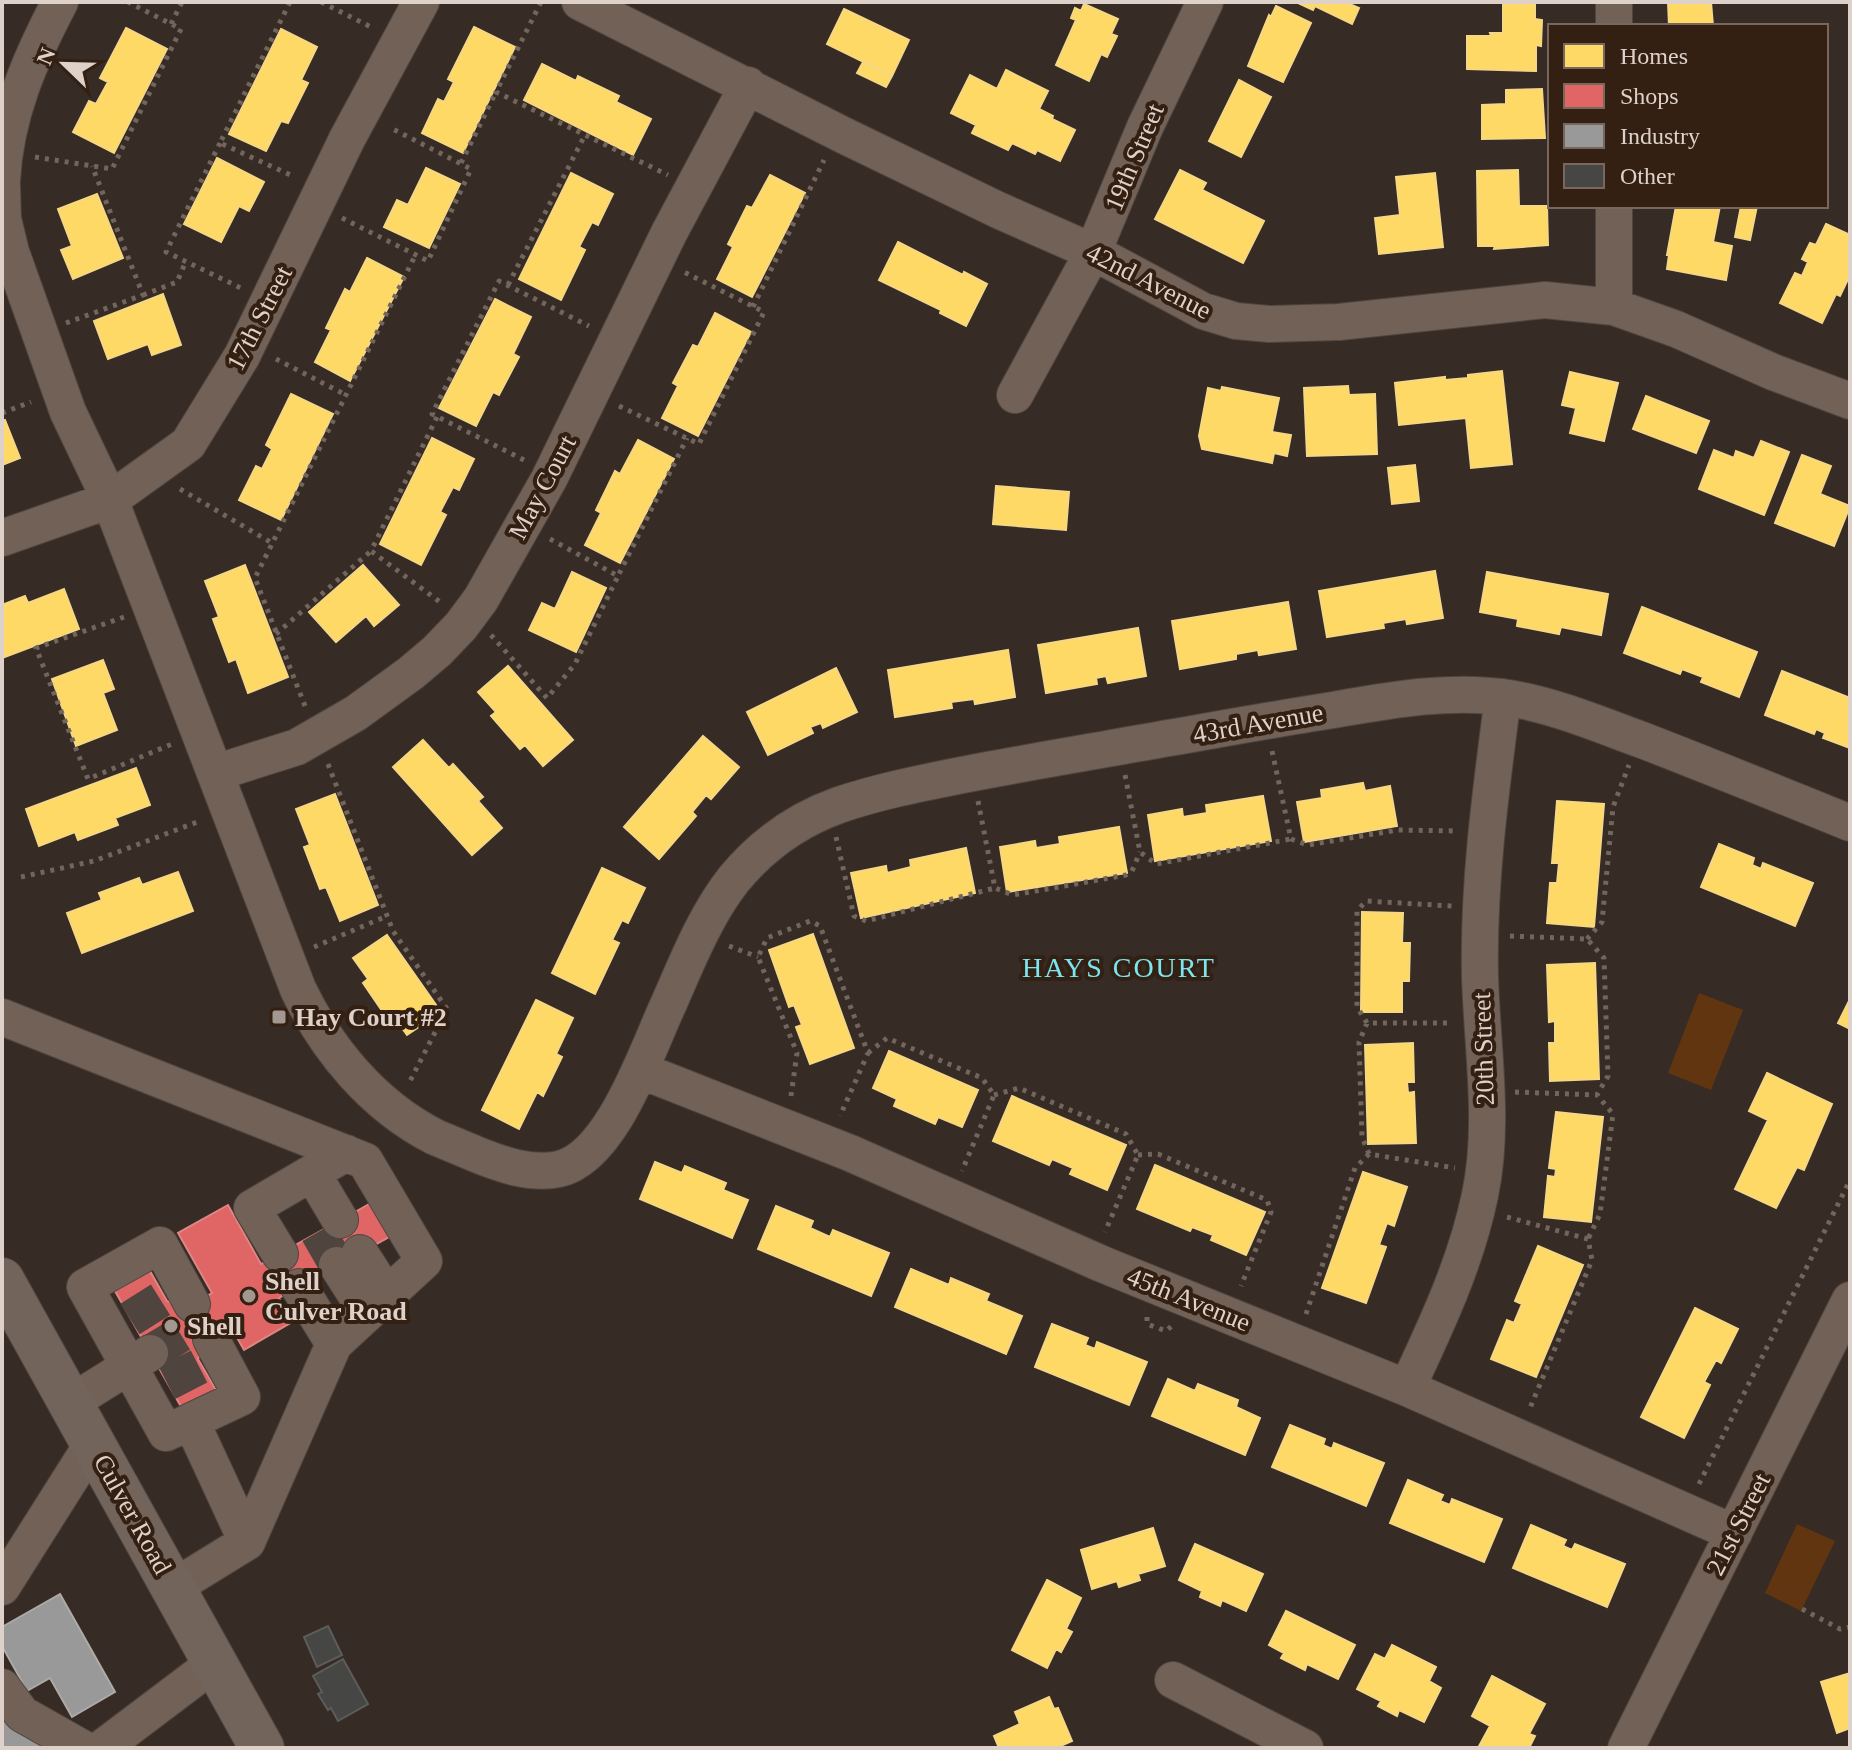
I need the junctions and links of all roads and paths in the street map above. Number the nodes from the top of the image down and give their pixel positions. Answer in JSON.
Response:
{"nodes":[{"id":1,"x":60,"y":2,"type":"edge"},
{"id":2,"x":128,"y":2,"type":"edge"},
{"id":3,"x":182,"y":2,"type":"edge"},
{"id":4,"x":290,"y":2,"type":"edge"},
{"id":5,"x":321,"y":2,"type":"edge"},
{"id":6,"x":421,"y":2,"type":"edge"},
{"id":7,"x":541,"y":2,"type":"edge"},
{"id":8,"x":580,"y":2,"type":"edge"},
{"id":9,"x":1205,"y":2,"type":"edge"},
{"id":10,"x":1614,"y":2,"type":"edge"},
{"id":11,"x":171,"y":24,"type":"junction"},
{"id":12,"x":1614,"y":24,"type":"edge"},
{"id":13,"x":376,"y":30,"type":"dead end"},
{"id":14,"x":748,"y":85,"type":"junction"},
{"id":15,"x":496,"y":92,"type":"junction"},
{"id":16,"x":361,"y":113,"type":"junction"},
{"id":17,"x":585,"y":135,"type":"junction"},
{"id":18,"x":220,"y":143,"type":"junction"},
{"id":19,"x":461,"y":164,"type":"junction"},
{"id":20,"x":92,"y":166,"type":"junction"},
{"id":21,"x":3,"y":173,"type":"edge"},
{"id":22,"x":694,"y":187,"type":"junction"},
{"id":23,"x":308,"y":193,"type":"junction"},
{"id":24,"x":1614,"y":208,"type":"edge"},
{"id":25,"x":1093,"y":252,"type":"junction"},
{"id":26,"x":416,"y":254,"type":"junction"},
{"id":27,"x":186,"y":261,"type":"junction"},
{"id":28,"x":673,"y":267,"type":"dead end"},
{"id":29,"x":508,"y":285,"type":"junction"},
{"id":30,"x":247,"y":290,"type":"dead end"},
{"id":31,"x":143,"y":295,"type":"junction"},
{"id":32,"x":1614,"y":307,"type":"junction"},
{"id":33,"x":40,"y":333,"type":"junction"},
{"id":34,"x":617,"y":340,"type":"junction"},
{"id":35,"x":248,"y":345,"type":"junction"},
{"id":36,"x":346,"y":395,"type":"junction"},
{"id":37,"x":1015,"y":395,"type":"dead end"},
{"id":38,"x":36,"y":400,"type":"dead end"},
{"id":39,"x":608,"y":400,"type":"dead end"},
{"id":40,"x":1850,"y":401,"type":"edge"},
{"id":41,"x":2,"y":413,"type":"edge"},
{"id":42,"x":437,"y":417,"type":"junction"},
{"id":43,"x":687,"y":438,"type":"junction"},
{"id":44,"x":150,"y":471,"type":"junction"},
{"id":45,"x":552,"y":474,"type":"junction"},
{"id":46,"x":110,"y":500,"type":"junction"},
{"id":47,"x":540,"y":534,"type":"dead end"},
{"id":48,"x":2,"y":538,"type":"edge"},
{"id":49,"x":272,"y":543,"type":"junction"},
{"id":50,"x":371,"y":551,"type":"junction"},
{"id":51,"x":618,"y":576,"type":"junction"},
{"id":52,"x":125,"y":617,"type":"dead end"},
{"id":53,"x":465,"y":620,"type":"junction"},
{"id":54,"x":276,"y":634,"type":"junction"},
{"id":55,"x":1503,"y":697,"type":"junction"},
{"id":56,"x":1266,"y":721,"type":"junction"},
{"id":57,"x":317,"y":736,"type":"junction"},
{"id":58,"x":1638,"y":739,"type":"junction"},
{"id":59,"x":175,"y":743,"type":"dead end"},
{"id":60,"x":1120,"y":747,"type":"junction"},
{"id":61,"x":215,"y":773,"type":"junction"},
{"id":62,"x":972,"y":773,"type":"junction"},
{"id":63,"x":829,"y":809,"type":"junction"},
{"id":64,"x":205,"y":820,"type":"dead end"},
{"id":65,"x":1850,"y":823,"type":"edge"},
{"id":66,"x":1488,"y":832,"type":"junction"},
{"id":67,"x":1291,"y":839,"type":"junction"},
{"id":68,"x":1140,"y":852,"type":"junction"},
{"id":69,"x":21,"y":877,"type":"dead end"},
{"id":70,"x":995,"y":888,"type":"junction"},
{"id":71,"x":1481,"y":907,"type":"junction"},
{"id":72,"x":1503,"y":936,"type":"dead end"},
{"id":73,"x":1587,"y":939,"type":"junction"},
{"id":74,"x":2,"y":1017,"type":"edge"},
{"id":75,"x":1367,"y":1023,"type":"junction"},
{"id":76,"x":1482,"y":1023,"type":"junction"},
{"id":77,"x":868,"y":1053,"type":"junction"},
{"id":78,"x":642,"y":1071,"type":"junction"},
{"id":79,"x":395,"y":1077,"type":"dead end"},
{"id":80,"x":407,"y":1087,"type":"junction"},
{"id":81,"x":1509,"y":1092,"type":"dead end"},
{"id":82,"x":417,"y":1093,"type":"dead end"},
{"id":83,"x":994,"y":1095,"type":"junction"},
{"id":84,"x":1597,"y":1095,"type":"junction"},
{"id":85,"x":786,"y":1128,"type":"junction"},
{"id":86,"x":827,"y":1144,"type":"junction"},
{"id":87,"x":346,"y":1153,"type":"junction"},
{"id":88,"x":1369,"y":1154,"type":"junction"},
{"id":89,"x":1138,"y":1155,"type":"junction"},
{"id":90,"x":1483,"y":1173,"type":"junction"},
{"id":91,"x":1850,"y":1180,"type":"edge"},
{"id":92,"x":291,"y":1185,"type":"junction"},
{"id":93,"x":951,"y":1197,"type":"junction"},
{"id":94,"x":1498,"y":1215,"type":"dead end"},
{"id":95,"x":1588,"y":1239,"type":"junction"},
{"id":96,"x":1093,"y":1260,"type":"junction"},
{"id":97,"x":2,"y":1280,"type":"edge"},
{"id":98,"x":180,"y":1296,"type":"dead end"},
{"id":99,"x":1850,"y":1300,"type":"edge"},
{"id":100,"x":1229,"y":1315,"type":"junction"},
{"id":101,"x":360,"y":1320,"type":"junction"},
{"id":102,"x":1296,"y":1343,"type":"junction"},
{"id":103,"x":211,"y":1353,"type":"dead end"},
{"id":104,"x":147,"y":1374,"type":"junction"},
{"id":105,"x":1407,"y":1388,"type":"junction"},
{"id":106,"x":70,"y":1403,"type":"junction"},
{"id":107,"x":191,"y":1421,"type":"junction"},
{"id":108,"x":1518,"y":1436,"type":"junction"},
{"id":109,"x":93,"y":1443,"type":"junction"},
{"id":110,"x":1686,"y":1511,"type":"junction"},
{"id":111,"x":1734,"y":1533,"type":"junction"},
{"id":112,"x":247,"y":1542,"type":"junction"},
{"id":113,"x":2,"y":1587,"type":"edge"},
{"id":114,"x":174,"y":1587,"type":"junction"},
{"id":115,"x":1802,"y":1609,"type":"dead end"},
{"id":116,"x":1850,"y":1627,"type":"edge"},
{"id":117,"x":216,"y":1662,"type":"junction"},
{"id":118,"x":1173,"y":1680,"type":"dead end"},
{"id":119,"x":2,"y":1687,"type":"edge"},
{"id":120,"x":82,"y":1748,"type":"edge"},
{"id":121,"x":102,"y":1748,"type":"edge"},
{"id":122,"x":262,"y":1748,"type":"edge"},
{"id":123,"x":1305,"y":1748,"type":"edge"},
{"id":124,"x":1626,"y":1748,"type":"edge"}],
"edges":[{"from":1,"to":21,"type":"street","name":"43rd Avenue"},
{"from":2,"to":11,"type":"path"},
{"from":3,"to":11,"type":"path"},
{"from":4,"to":18,"type":"path"},
{"from":5,"to":13,"type":"path"},
{"from":6,"to":16,"type":"street","name":"17th Street"},
{"from":7,"to":15,"type":"path"},
{"from":8,"to":14,"type":"street","name":"42nd Avenue"},
{"from":9,"to":25,"type":"street","name":"19th Street"},
{"from":10,"to":12,"type":"street"},
{"from":11,"to":20,"type":"path"},
{"from":14,"to":22,"type":"street","name":"May Court"},
{"from":14,"to":25,"type":"street","name":"42nd Avenue"},
{"from":15,"to":17,"type":"path"},
{"from":15,"to":19,"type":"path"},
{"from":16,"to":19,"type":"path"},
{"from":16,"to":23,"type":"street","name":"17th Street"},
{"from":17,"to":22,"type":"path"},
{"from":17,"to":29,"type":"path"},
{"from":18,"to":23,"type":"path"},
{"from":18,"to":27,"type":"path"},
{"from":19,"to":26,"type":"path"},
{"from":20,"to":21,"type":"path"},
{"from":20,"to":31,"type":"path"},
{"from":21,"to":33,"type":"street","name":"43rd Avenue"},
{"from":22,"to":34,"type":"street","name":"May Court"},
{"from":23,"to":26,"type":"path"},
{"from":23,"to":35,"type":"street","name":"17th Street"},
{"from":24,"to":32,"type":"street"},
{"from":25,"to":32,"type":"street","name":"42nd Avenue"},
{"from":25,"to":37,"type":"street","name":"19th Street"},
{"from":26,"to":36,"type":"path"},
{"from":27,"to":30,"type":"path"},
{"from":27,"to":31,"type":"path"},
{"from":28,"to":43,"type":"path"},
{"from":29,"to":34,"type":"path"},
{"from":29,"to":42,"type":"path"},
{"from":31,"to":33,"type":"path"},
{"from":32,"to":40,"type":"street","name":"42nd Avenue"},
{"from":33,"to":46,"type":"street","name":"43rd Avenue"},
{"from":34,"to":45,"type":"street","name":"May Court"},
{"from":35,"to":36,"type":"path"},
{"from":35,"to":44,"type":"street","name":"17th Street"},
{"from":36,"to":49,"type":"path"},
{"from":38,"to":41,"type":"path"},
{"from":39,"to":43,"type":"path"},
{"from":42,"to":45,"type":"path"},
{"from":42,"to":50,"type":"path"},
{"from":43,"to":51,"type":"path"},
{"from":44,"to":46,"type":"street","name":"17th Street"},
{"from":44,"to":49,"type":"path"},
{"from":45,"to":53,"type":"street","name":"May Court"},
{"from":46,"to":48,"type":"street","name":"17th Street"},
{"from":46,"to":61,"type":"street","name":"43rd Avenue"},
{"from":47,"to":51,"type":"path"},
{"from":49,"to":54,"type":"path"},
{"from":50,"to":53,"type":"path"},
{"from":50,"to":54,"type":"path"},
{"from":51,"to":53,"type":"path"},
{"from":52,"to":59,"type":"path"},
{"from":53,"to":57,"type":"street","name":"May Court"},
{"from":54,"to":57,"type":"path"},
{"from":55,"to":56,"type":"street","name":"43rd Avenue"},
{"from":55,"to":58,"type":"street","name":"43rd Avenue"},
{"from":55,"to":66,"type":"street","name":"20th Street"},
{"from":56,"to":60,"type":"street","name":"43rd Avenue"},
{"from":56,"to":67,"type":"path"},
{"from":57,"to":61,"type":"street","name":"May Court"},
{"from":57,"to":80,"type":"path"},
{"from":58,"to":65,"type":"street","name":"43rd Avenue"},
{"from":58,"to":73,"type":"path"},
{"from":60,"to":62,"type":"street","name":"43rd Avenue"},
{"from":60,"to":68,"type":"path"},
{"from":61,"to":78,"type":"street","name":"43rd Avenue"},
{"from":62,"to":63,"type":"street","name":"43rd Avenue"},
{"from":62,"to":70,"type":"path"},
{"from":63,"to":70,"type":"path"},
{"from":63,"to":78,"type":"street","name":"43rd Avenue"},
{"from":64,"to":69,"type":"path"},
{"from":66,"to":67,"type":"path"},
{"from":66,"to":71,"type":"street","name":"20th Street"},
{"from":67,"to":68,"type":"path"},
{"from":68,"to":70,"type":"path"},
{"from":71,"to":75,"type":"path"},
{"from":71,"to":76,"type":"street","name":"20th Street"},
{"from":72,"to":73,"type":"path"},
{"from":73,"to":84,"type":"path"},
{"from":74,"to":87,"type":"street"},
{"from":75,"to":76,"type":"path"},
{"from":75,"to":88,"type":"path"},
{"from":76,"to":90,"type":"street","name":"20th Street"},
{"from":77,"to":83,"type":"path"},
{"from":77,"to":85,"type":"path"},
{"from":77,"to":86,"type":"path"},
{"from":78,"to":85,"type":"street","name":"45th Avenue"},
{"from":79,"to":80,"type":"path"},
{"from":80,"to":82,"type":"path"},
{"from":81,"to":84,"type":"path"},
{"from":83,"to":89,"type":"path"},
{"from":83,"to":93,"type":"path"},
{"from":84,"to":95,"type":"path"},
{"from":85,"to":86,"type":"street","name":"45th Avenue"},
{"from":86,"to":93,"type":"street","name":"45th Avenue"},
{"from":87,"to":92,"type":"street"},
{"from":87,"to":101,"type":"street"},
{"from":88,"to":90,"type":"path"},
{"from":88,"to":102,"type":"path"},
{"from":89,"to":96,"type":"path"},
{"from":89,"to":100,"type":"path"},
{"from":90,"to":105,"type":"street","name":"20th Street"},
{"from":91,"to":110,"type":"path"},
{"from":92,"to":92,"type":"street"},
{"from":93,"to":96,"type":"street","name":"45th Avenue"},
{"from":94,"to":95,"type":"path"},
{"from":95,"to":108,"type":"path"},
{"from":96,"to":100,"type":"street","name":"45th Avenue"},
{"from":97,"to":106,"type":"main road","name":"Culver Road"},
{"from":98,"to":104,"type":"street"},
{"from":99,"to":111,"type":"street","name":"21st Street"},
{"from":100,"to":102,"type":"street","name":"45th Avenue"},
{"from":101,"to":101,"type":"street"},
{"from":101,"to":112,"type":"street"},
{"from":102,"to":105,"type":"street","name":"45th Avenue"},
{"from":103,"to":107,"type":"street"},
{"from":104,"to":106,"type":"street"},
{"from":104,"to":107,"type":"street"},
{"from":105,"to":108,"type":"street","name":"45th Avenue"},
{"from":106,"to":109,"type":"main road","name":"Culver Road"},
{"from":107,"to":112,"type":"street"},
{"from":108,"to":110,"type":"street","name":"45th Avenue"},
{"from":109,"to":113,"type":"street"},
{"from":109,"to":114,"type":"main road","name":"Culver Road"},
{"from":110,"to":111,"type":"street","name":"45th Avenue"},
{"from":111,"to":124,"type":"street","name":"21st Street"},
{"from":112,"to":114,"type":"street"},
{"from":114,"to":117,"type":"main road","name":"Culver Road"},
{"from":115,"to":116,"type":"path"},
{"from":117,"to":121,"type":"street"},
{"from":117,"to":122,"type":"main road","name":"Culver Road"},
{"from":118,"to":123,"type":"street"},
{"from":119,"to":120,"type":"street"}]}
